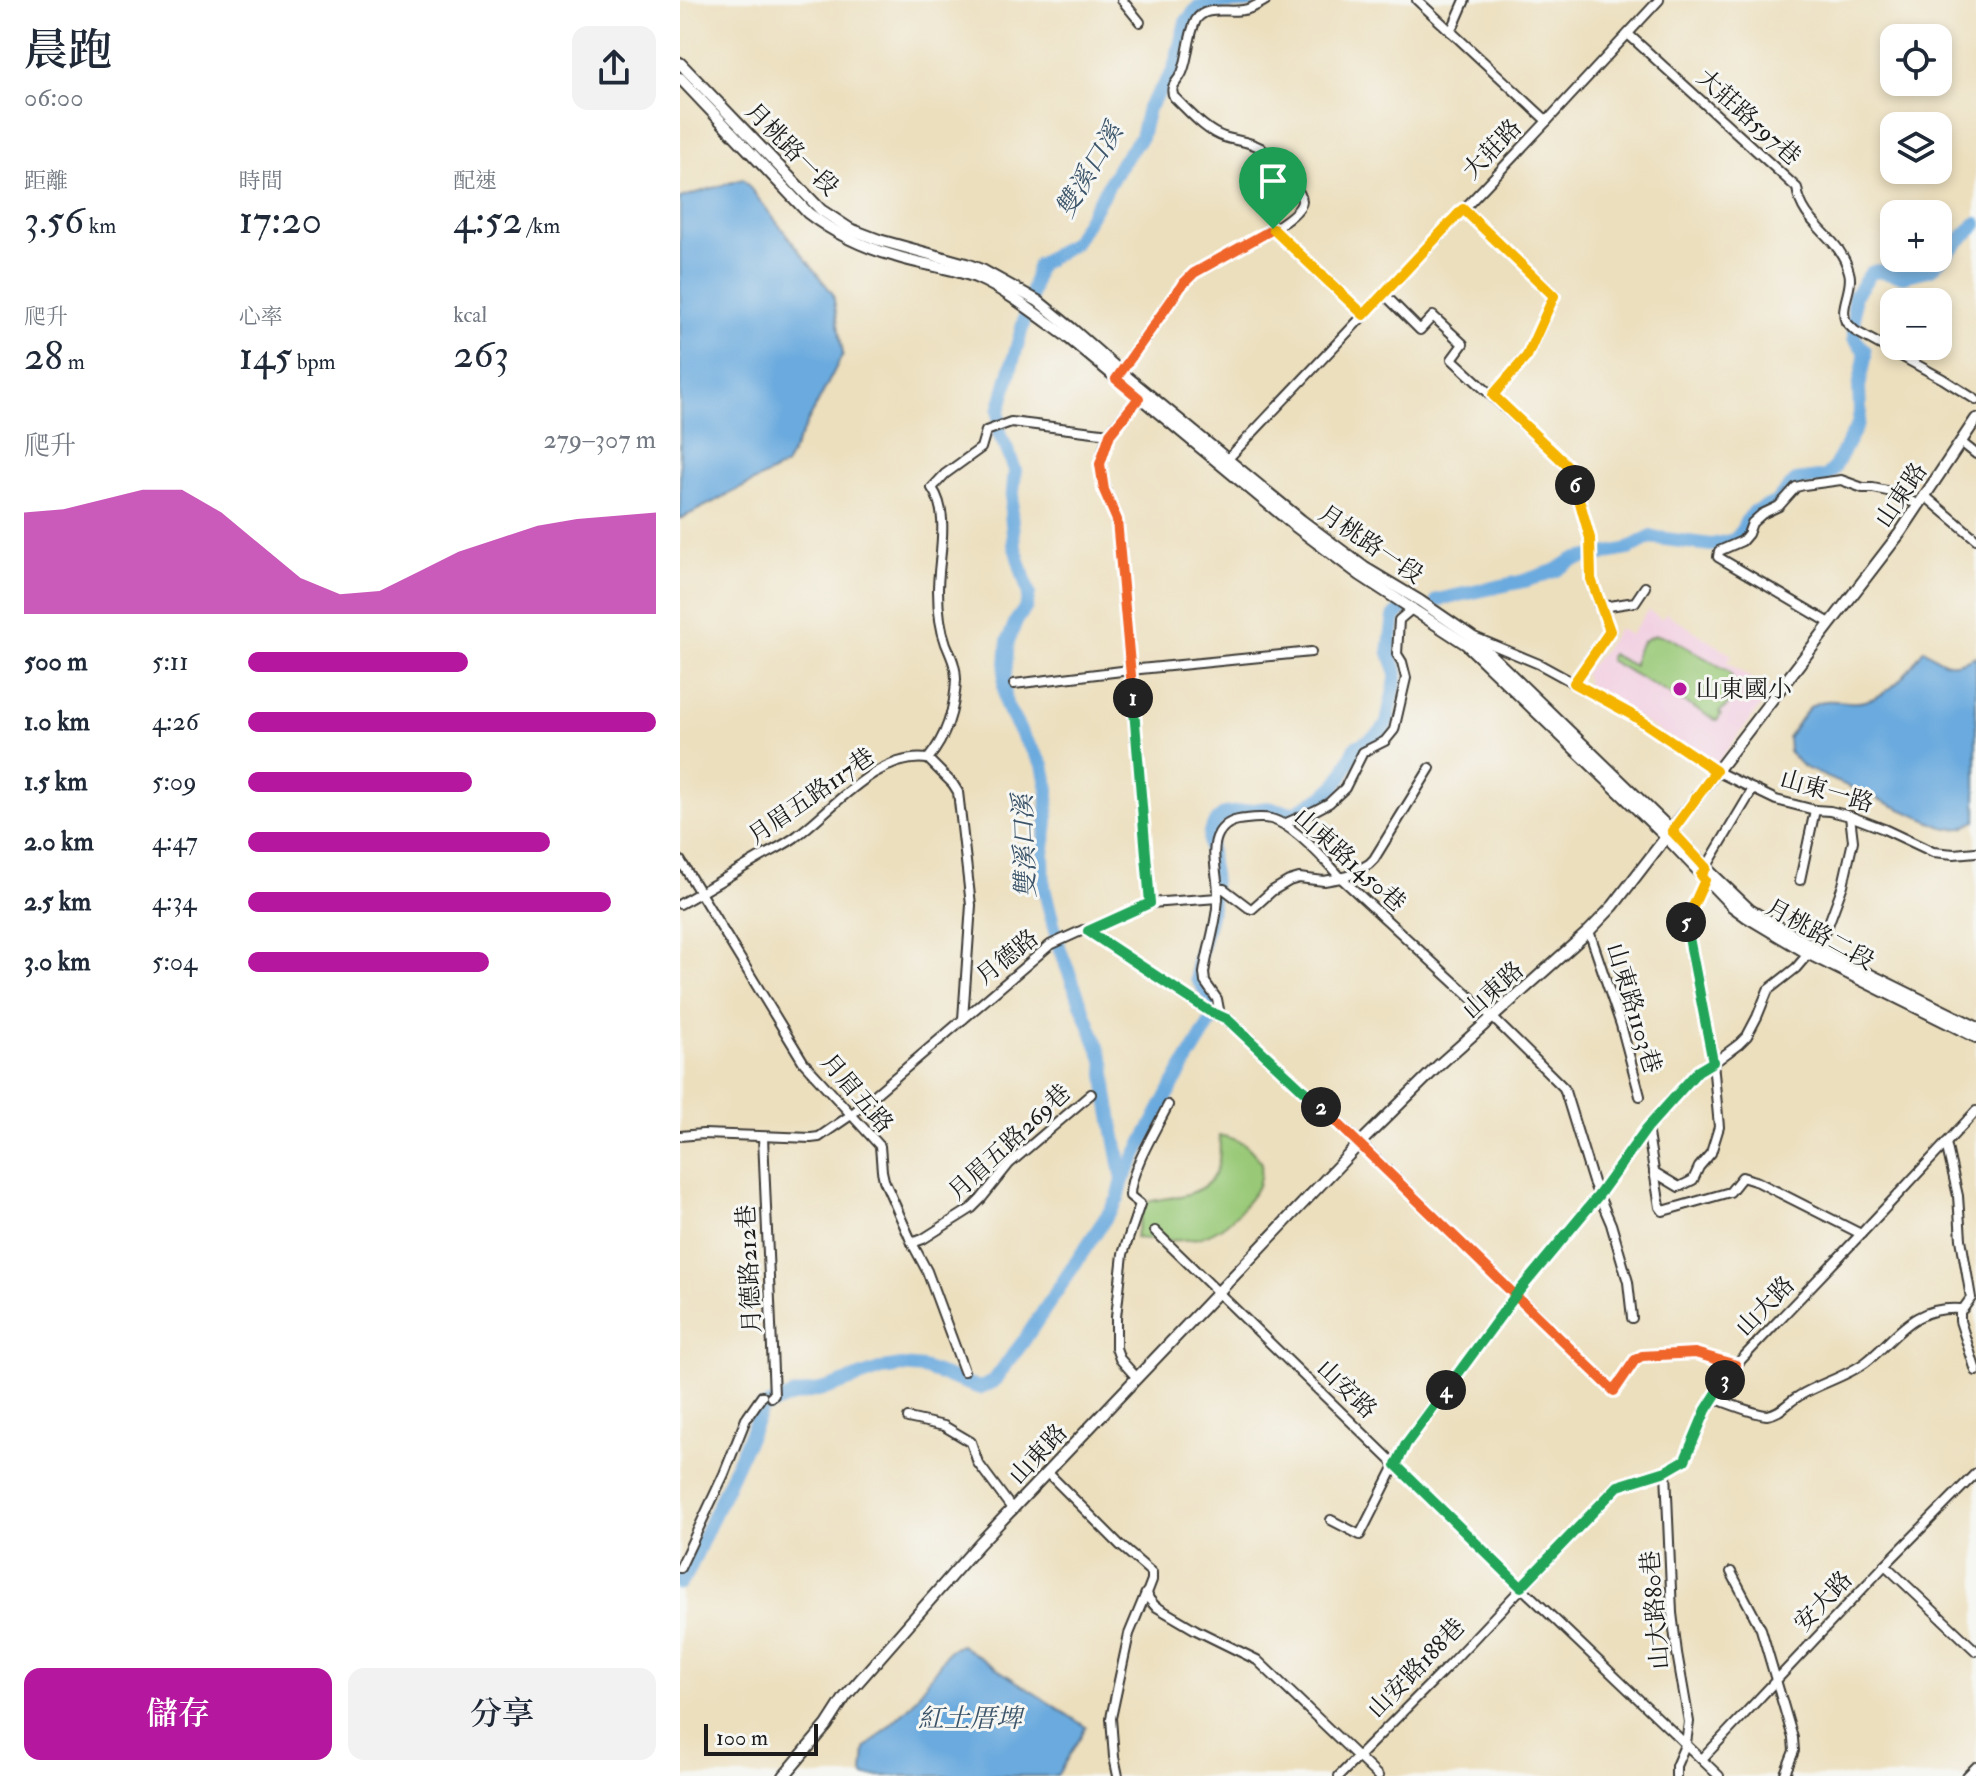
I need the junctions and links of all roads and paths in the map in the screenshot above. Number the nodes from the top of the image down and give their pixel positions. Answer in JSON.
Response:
{"nodes":[{"id":1,"x":1122,"y":0,"type":"edge"},
{"id":2,"x":1266,"y":0,"type":"edge"},
{"id":3,"x":1417,"y":0,"type":"edge"},
{"id":4,"x":1465,"y":0,"type":"edge"},
{"id":5,"x":1659,"y":0,"type":"edge"},
{"id":6,"x":1140,"y":22,"type":"dead end"},
{"id":7,"x":1451,"y":32,"type":"junction"},
{"id":8,"x":1628,"y":34,"type":"junction"},
{"id":9,"x":680,"y":63,"type":"edge"},
{"id":10,"x":684,"y":80,"type":"edge"},
{"id":11,"x":1547,"y":121,"type":"junction"},
{"id":12,"x":1463,"y":209,"type":"junction"},
{"id":13,"x":1273,"y":229,"type":"junction"},
{"id":14,"x":923,"y":251,"type":"junction"},
{"id":15,"x":928,"y":264,"type":"junction"},
{"id":16,"x":1384,"y":294,"type":"junction"},
{"id":17,"x":1022,"y":298,"type":"junction"},
{"id":18,"x":1364,"y":315,"type":"junction"},
{"id":19,"x":1118,"y":376,"type":"junction"},
{"id":20,"x":1493,"y":395,"type":"junction"},
{"id":21,"x":1139,"y":398,"type":"junction"},
{"id":22,"x":1976,"y":400,"type":"edge"},
{"id":23,"x":1976,"y":419,"type":"edge"},
{"id":24,"x":1110,"y":434,"type":"junction"},
{"id":25,"x":1961,"y":442,"type":"junction"},
{"id":26,"x":1976,"y":454,"type":"edge"},
{"id":27,"x":1224,"y":462,"type":"junction"},
{"id":28,"x":1922,"y":501,"type":"junction"},
{"id":29,"x":1298,"y":523,"type":"junction"},
{"id":30,"x":1976,"y":539,"type":"edge"},
{"id":31,"x":1645,"y":587,"type":"dead end"},
{"id":32,"x":1599,"y":605,"type":"junction"},
{"id":33,"x":1413,"y":608,"type":"junction"},
{"id":34,"x":1830,"y":623,"type":"junction"},
{"id":35,"x":1468,"y":640,"type":"junction"},
{"id":36,"x":1311,"y":652,"type":"dead end"},
{"id":37,"x":1130,"y":670,"type":"junction"},
{"id":38,"x":1574,"y":683,"type":"junction"},
{"id":39,"x":1014,"y":684,"type":"dead end"},
{"id":40,"x":928,"y":759,"type":"junction"},
{"id":41,"x":1430,"y":768,"type":"dead end"},
{"id":42,"x":1716,"y":771,"type":"junction"},
{"id":43,"x":1753,"y":789,"type":"junction"},
{"id":44,"x":1815,"y":810,"type":"junction"},
{"id":45,"x":1850,"y":816,"type":"junction"},
{"id":46,"x":1284,"y":824,"type":"junction"},
{"id":47,"x":1669,"y":834,"type":"junction"},
{"id":48,"x":1975,"y":854,"type":"edge"},
{"id":49,"x":680,"y":860,"type":"edge"},
{"id":50,"x":1704,"y":874,"type":"junction"},
{"id":51,"x":1341,"y":878,"type":"junction"},
{"id":52,"x":1800,"y":880,"type":"dead end"},
{"id":53,"x":700,"y":893,"type":"junction"},
{"id":54,"x":1218,"y":894,"type":"junction"},
{"id":55,"x":1150,"y":903,"type":"junction"},
{"id":56,"x":680,"y":904,"type":"edge"},
{"id":57,"x":1088,"y":931,"type":"junction"},
{"id":58,"x":1589,"y":931,"type":"junction"},
{"id":59,"x":1812,"y":950,"type":"junction"},
{"id":60,"x":1220,"y":1015,"type":"junction"},
{"id":61,"x":1492,"y":1017,"type":"junction"},
{"id":62,"x":963,"y":1019,"type":"junction"},
{"id":63,"x":1976,"y":1027,"type":"edge"},
{"id":64,"x":1976,"y":1037,"type":"edge"},
{"id":65,"x":1713,"y":1062,"type":"junction"},
{"id":66,"x":1091,"y":1094,"type":"dead end"},
{"id":67,"x":1640,"y":1096,"type":"dead end"},
{"id":68,"x":1168,"y":1105,"type":"dead end"},
{"id":69,"x":1976,"y":1111,"type":"edge"},
{"id":70,"x":851,"y":1115,"type":"junction"},
{"id":71,"x":1647,"y":1128,"type":"junction"},
{"id":72,"x":680,"y":1136,"type":"edge"},
{"id":73,"x":763,"y":1137,"type":"junction"},
{"id":74,"x":1360,"y":1143,"type":"junction"},
{"id":75,"x":1946,"y":1143,"type":"junction"},
{"id":76,"x":1654,"y":1172,"type":"junction"},
{"id":77,"x":1598,"y":1196,"type":"junction"},
{"id":78,"x":1155,"y":1231,"type":"dead end"},
{"id":79,"x":1861,"y":1234,"type":"junction"},
{"id":80,"x":912,"y":1243,"type":"junction"},
{"id":81,"x":1219,"y":1292,"type":"junction"},
{"id":82,"x":1515,"y":1296,"type":"junction"},
{"id":83,"x":1960,"y":1309,"type":"junction"},
{"id":84,"x":1632,"y":1318,"type":"dead end"},
{"id":85,"x":1974,"y":1361,"type":"edge"},
{"id":86,"x":1736,"y":1365,"type":"junction"},
{"id":87,"x":964,"y":1371,"type":"dead end"},
{"id":88,"x":1976,"y":1371,"type":"edge"},
{"id":89,"x":1137,"y":1378,"type":"junction"},
{"id":90,"x":1713,"y":1398,"type":"junction"},
{"id":91,"x":908,"y":1418,"type":"dead end"},
{"id":92,"x":1396,"y":1465,"type":"junction"},
{"id":93,"x":1666,"y":1471,"type":"junction"},
{"id":94,"x":1048,"y":1473,"type":"junction"},
{"id":95,"x":1976,"y":1473,"type":"edge"},
{"id":96,"x":1013,"y":1510,"type":"junction"},
{"id":97,"x":1331,"y":1520,"type":"dead end"},
{"id":98,"x":1885,"y":1565,"type":"junction"},
{"id":99,"x":680,"y":1568,"type":"edge"},
{"id":100,"x":1731,"y":1572,"type":"dead end"},
{"id":101,"x":1521,"y":1587,"type":"junction"},
{"id":102,"x":1147,"y":1593,"type":"junction"},
{"id":103,"x":1976,"y":1651,"type":"edge"},
{"id":104,"x":1776,"y":1680,"type":"junction"},
{"id":105,"x":1686,"y":1743,"type":"junction"},
{"id":106,"x":1357,"y":1757,"type":"junction"},
{"id":107,"x":1702,"y":1759,"type":"junction"},
{"id":108,"x":1976,"y":1767,"type":"edge"},
{"id":109,"x":784,"y":1776,"type":"edge"},
{"id":110,"x":1118,"y":1776,"type":"edge"},
{"id":111,"x":1339,"y":1776,"type":"edge"},
{"id":112,"x":1378,"y":1776,"type":"edge"},
{"id":113,"x":1676,"y":1776,"type":"edge"},
{"id":114,"x":1719,"y":1776,"type":"edge"},
{"id":115,"x":1784,"y":1776,"type":"edge"},
{"id":116,"x":1967,"y":1776,"type":"edge"}],
"edges":[{"from":1,"to":6,"type":"street"},
{"from":2,"to":13,"type":"street"},
{"from":3,"to":7,"type":"street"},
{"from":4,"to":7,"type":"street"},
{"from":5,"to":8,"type":"street","name":"大莊路"},
{"from":7,"to":11,"type":"street"},
{"from":8,"to":11,"type":"street","name":"大莊路"},
{"from":8,"to":22,"type":"street","name":"大莊路597巷"},
{"from":9,"to":10,"type":"street","name":"月桃路一段"},
{"from":10,"to":14,"type":"street","name":"月桃路一段"},
{"from":10,"to":15,"type":"street","name":"月桃路一段"},
{"from":11,"to":12,"type":"street","name":"大莊路"},
{"from":12,"to":16,"type":"street","name":"大莊路"},
{"from":12,"to":20,"type":"street"},
{"from":13,"to":18,"type":"street"},
{"from":13,"to":19,"type":"street"},
{"from":14,"to":15,"type":"street"},
{"from":14,"to":17,"type":"street","name":"月桃路一段"},
{"from":15,"to":17,"type":"street","name":"月桃路一段"},
{"from":16,"to":18,"type":"street","name":"大莊路"},
{"from":16,"to":20,"type":"street"},
{"from":17,"to":19,"type":"street","name":"月桃路一段"},
{"from":18,"to":27,"type":"street","name":"大莊路"},
{"from":19,"to":21,"type":"street","name":"月桃路一段"},
{"from":19,"to":27,"type":"street","name":"月桃路一段"},
{"from":20,"to":32,"type":"street"},
{"from":21,"to":24,"type":"street"},
{"from":21,"to":27,"type":"street","name":"月桃路一段"},
{"from":23,"to":25,"type":"street","name":"山東路"},
{"from":24,"to":37,"type":"street"},
{"from":24,"to":40,"type":"street"},
{"from":25,"to":26,"type":"street"},
{"from":25,"to":28,"type":"street","name":"山東路"},
{"from":27,"to":29,"type":"street","name":"月桃路一段"},
{"from":28,"to":30,"type":"street"},
{"from":28,"to":34,"type":"street","name":"山東路"},
{"from":28,"to":34,"type":"street"},
{"from":29,"to":33,"type":"street","name":"月桃路一段"},
{"from":29,"to":35,"type":"street","name":"月桃路一段"},
{"from":31,"to":32,"type":"street"},
{"from":32,"to":38,"type":"street"},
{"from":33,"to":35,"type":"street","name":"月桃路一段"},
{"from":33,"to":46,"type":"street"},
{"from":34,"to":42,"type":"street","name":"山東路"},
{"from":35,"to":38,"type":"street","name":"山東一路"},
{"from":35,"to":47,"type":"street","name":"月桃路一段"},
{"from":36,"to":37,"type":"street"},
{"from":37,"to":39,"type":"street"},
{"from":37,"to":55,"type":"street"},
{"from":38,"to":42,"type":"street","name":"山東一路"},
{"from":40,"to":53,"type":"street","name":"月眉五路117巷"},
{"from":40,"to":62,"type":"street"},
{"from":41,"to":51,"type":"street"},
{"from":42,"to":43,"type":"street","name":"山東一路"},
{"from":42,"to":47,"type":"street","name":"山東路"},
{"from":43,"to":44,"type":"street","name":"山東一路"},
{"from":43,"to":50,"type":"street"},
{"from":44,"to":45,"type":"street","name":"山東一路"},
{"from":44,"to":52,"type":"street"},
{"from":45,"to":48,"type":"street","name":"山東一路"},
{"from":45,"to":59,"type":"street"},
{"from":46,"to":51,"type":"street","name":"山東路1450巷"},
{"from":46,"to":54,"type":"street","name":"山東路1450巷"},
{"from":47,"to":50,"type":"street","name":"月桃路二段"},
{"from":47,"to":58,"type":"street","name":"山東路"},
{"from":49,"to":53,"type":"street","name":"月眉五路"},
{"from":50,"to":59,"type":"street","name":"月桃路二段"},
{"from":50,"to":65,"type":"street"},
{"from":51,"to":54,"type":"street"},
{"from":51,"to":61,"type":"street","name":"山東路1450巷"},
{"from":53,"to":56,"type":"street","name":"月眉五路117巷"},
{"from":53,"to":70,"type":"street","name":"月眉五路"},
{"from":54,"to":55,"type":"street","name":"月德路"},
{"from":54,"to":60,"type":"street","name":"山東路1450巷"},
{"from":55,"to":57,"type":"street","name":"月德路"},
{"from":57,"to":60,"type":"street"},
{"from":57,"to":62,"type":"street","name":"月德路"},
{"from":58,"to":61,"type":"street","name":"山東路"},
{"from":58,"to":67,"type":"street","name":"山東路1103巷"},
{"from":59,"to":63,"type":"street","name":"月桃路二段"},
{"from":59,"to":64,"type":"street","name":"月桃路二段"},
{"from":59,"to":65,"type":"street"},
{"from":60,"to":74,"type":"street"},
{"from":61,"to":74,"type":"street","name":"山東路"},
{"from":61,"to":77,"type":"street","name":"山東路1450巷"},
{"from":62,"to":70,"type":"street","name":"月德路"},
{"from":65,"to":71,"type":"street"},
{"from":65,"to":76,"type":"street"},
{"from":66,"to":80,"type":"street","name":"月眉五路269巷"},
{"from":68,"to":89,"type":"street"},
{"from":69,"to":75,"type":"street","name":"山大路"},
{"from":70,"to":73,"type":"street","name":"月德路"},
{"from":70,"to":80,"type":"street","name":"月眉五路"},
{"from":71,"to":76,"type":"street"},
{"from":71,"to":77,"type":"street"},
{"from":72,"to":73,"type":"street","name":"月德路"},
{"from":73,"to":99,"type":"street","name":"月德路212巷"},
{"from":74,"to":81,"type":"street","name":"山東路"},
{"from":74,"to":82,"type":"street"},
{"from":75,"to":79,"type":"street","name":"山大路"},
{"from":75,"to":83,"type":"street"},
{"from":76,"to":79,"type":"street"},
{"from":77,"to":82,"type":"street"},
{"from":77,"to":84,"type":"street","name":"山東路1450巷"},
{"from":78,"to":81,"type":"street","name":"山安路"},
{"from":79,"to":86,"type":"street","name":"山大路"},
{"from":80,"to":87,"type":"street","name":"月眉五路"},
{"from":81,"to":89,"type":"street","name":"山東路"},
{"from":81,"to":92,"type":"street","name":"山安路"},
{"from":82,"to":86,"type":"street"},
{"from":82,"to":92,"type":"street"},
{"from":83,"to":85,"type":"street"},
{"from":83,"to":90,"type":"street"},
{"from":85,"to":88,"type":"street"},
{"from":86,"to":90,"type":"street","name":"山大路"},
{"from":89,"to":94,"type":"street","name":"山東路"},
{"from":90,"to":93,"type":"street","name":"山大路"},
{"from":91,"to":96,"type":"street"},
{"from":92,"to":97,"type":"street"},
{"from":92,"to":101,"type":"street","name":"山安路"},
{"from":93,"to":101,"type":"street","name":"山大路"},
{"from":93,"to":105,"type":"street","name":"山大路80巷"},
{"from":94,"to":96,"type":"street","name":"山東路"},
{"from":94,"to":102,"type":"street"},
{"from":95,"to":98,"type":"street","name":"安大路"},
{"from":96,"to":109,"type":"street","name":"山東路"},
{"from":98,"to":103,"type":"street"},
{"from":98,"to":104,"type":"street","name":"安大路"},
{"from":100,"to":104,"type":"street"},
{"from":101,"to":105,"type":"street","name":"山安路"},
{"from":101,"to":106,"type":"street","name":"山安路188巷"},
{"from":102,"to":106,"type":"street"},
{"from":102,"to":110,"type":"street"},
{"from":104,"to":107,"type":"street","name":"安大路"},
{"from":104,"to":115,"type":"street"},
{"from":105,"to":107,"type":"street","name":"山安路"},
{"from":105,"to":113,"type":"street","name":"山大路80巷"},
{"from":106,"to":111,"type":"street","name":"山安路188巷"},
{"from":106,"to":112,"type":"street"},
{"from":107,"to":114,"type":"street","name":"山安路"},
{"from":108,"to":116,"type":"street"}]}
